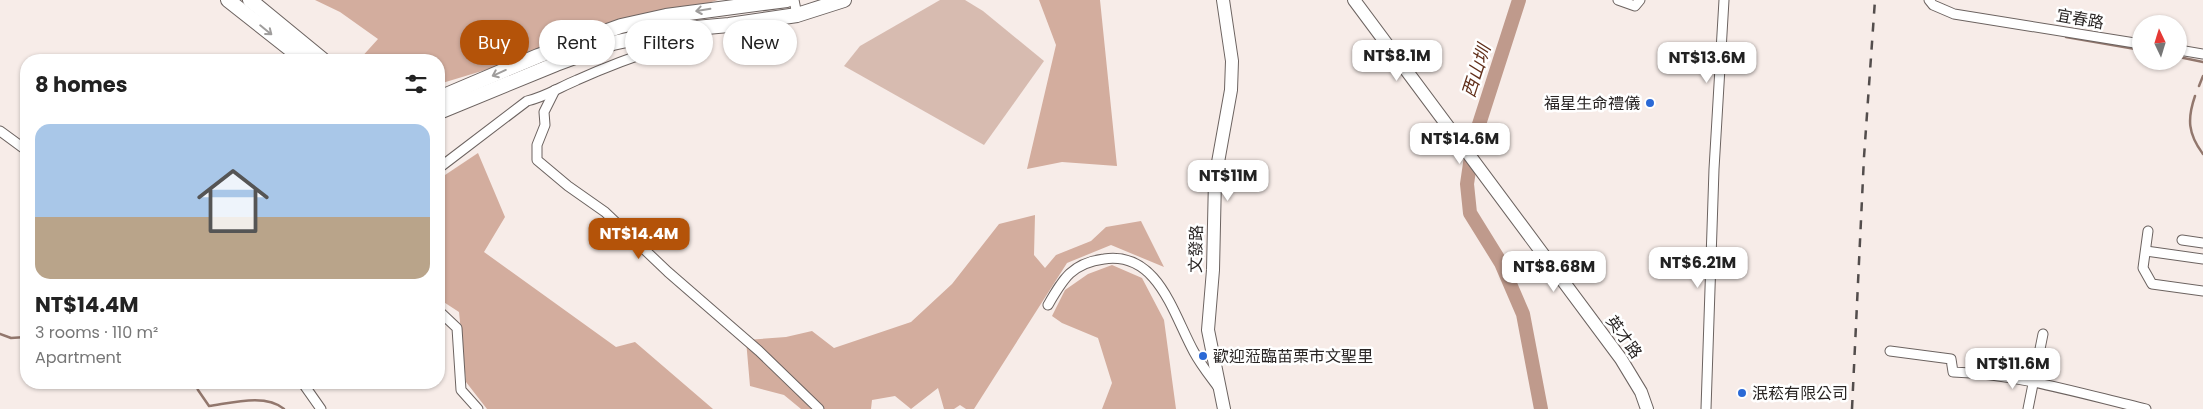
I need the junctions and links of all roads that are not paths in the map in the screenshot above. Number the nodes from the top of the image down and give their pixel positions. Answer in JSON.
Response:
{"nodes":[{"id":1,"x":228,"y":0,"type":"edge"},
{"id":2,"x":250,"y":0,"type":"edge"},
{"id":3,"x":786,"y":0,"type":"edge"},
{"id":4,"x":794,"y":0,"type":"edge"},
{"id":5,"x":844,"y":0,"type":"edge"},
{"id":6,"x":1223,"y":0,"type":"edge"},
{"id":7,"x":1354,"y":0,"type":"edge"},
{"id":8,"x":1618,"y":0,"type":"edge"},
{"id":9,"x":1640,"y":0,"type":"edge"},
{"id":10,"x":1724,"y":0,"type":"edge"},
{"id":11,"x":1929,"y":0,"type":"edge"},
{"id":12,"x":798,"y":15,"type":"junction"},
{"id":13,"x":682,"y":20,"type":"edge"},
{"id":14,"x":713,"y":24,"type":"edge"},
{"id":15,"x":625,"y":26,"type":"edge"},
{"id":16,"x":625,"y":39,"type":"edge"},
{"id":17,"x":2132,"y":43,"type":"edge"},
{"id":18,"x":2188,"y":52,"type":"edge"},
{"id":19,"x":296,"y":54,"type":"edge"},
{"id":20,"x":316,"y":54,"type":"edge"},
{"id":21,"x":2203,"y":54,"type":"edge"},
{"id":22,"x":625,"y":59,"type":"edge"},
{"id":23,"x":555,"y":90,"type":"junction"},
{"id":24,"x":445,"y":95,"type":"edge"},
{"id":25,"x":445,"y":110,"type":"edge"},
{"id":26,"x":0,"y":131,"type":"edge"},
{"id":27,"x":20,"y":146,"type":"edge"},
{"id":28,"x":445,"y":163,"type":"edge"},
{"id":29,"x":2148,"y":231,"type":"dead end"},
{"id":30,"x":2182,"y":240,"type":"dead end"},
{"id":31,"x":2203,"y":243,"type":"edge"},
{"id":32,"x":2146,"y":251,"type":"junction"},
{"id":33,"x":2203,"y":259,"type":"edge"},
{"id":34,"x":2203,"y":291,"type":"edge"},
{"id":35,"x":1048,"y":305,"type":"dead end"},
{"id":36,"x":445,"y":317,"type":"edge"},
{"id":37,"x":2043,"y":334,"type":"dead end"},
{"id":38,"x":1890,"y":351,"type":"dead end"},
{"id":39,"x":2034,"y":382,"type":"junction"},
{"id":40,"x":307,"y":389,"type":"edge"},
{"id":41,"x":1221,"y":392,"type":"junction"},
{"id":42,"x":321,"y":409,"type":"edge"},
{"id":43,"x":478,"y":409,"type":"edge"},
{"id":44,"x":819,"y":409,"type":"edge"},
{"id":45,"x":1224,"y":409,"type":"edge"},
{"id":46,"x":1647,"y":409,"type":"edge"},
{"id":47,"x":1706,"y":409,"type":"edge"},
{"id":48,"x":2028,"y":409,"type":"edge"},
{"id":49,"x":2146,"y":409,"type":"edge"}],
"edges":[{"from":1,"to":19,"type":"main road","one_way":true},
{"from":2,"to":20,"type":"main road"},
{"from":3,"to":13,"type":"main road","one_way":true},
{"from":4,"to":12,"type":"street"},
{"from":5,"to":12,"type":"main road"},
{"from":6,"to":41,"type":"street","name":"文發路"},
{"from":7,"to":46,"type":"street","name":"英才路"},
{"from":8,"to":9,"type":"street"},
{"from":10,"to":47,"type":"street"},
{"from":11,"to":17,"type":"street","name":"宜春路"},
{"from":12,"to":14,"type":"main road"},
{"from":15,"to":24,"type":"main road","one_way":true},
{"from":16,"to":25,"type":"main road"},
{"from":18,"to":21,"type":"street"},
{"from":22,"to":23,"type":"street"},
{"from":23,"to":28,"type":"street"},
{"from":23,"to":44,"type":"street"},
{"from":26,"to":27,"type":"street"},
{"from":29,"to":32,"type":"street"},
{"from":30,"to":31,"type":"street"},
{"from":32,"to":33,"type":"street"},
{"from":32,"to":34,"type":"street"},
{"from":35,"to":41,"type":"street"},
{"from":36,"to":43,"type":"street"},
{"from":37,"to":39,"type":"street"},
{"from":38,"to":39,"type":"street"},
{"from":39,"to":48,"type":"street"},
{"from":39,"to":49,"type":"street"},
{"from":40,"to":42,"type":"street"},
{"from":41,"to":45,"type":"street","name":"文發路"}]}
